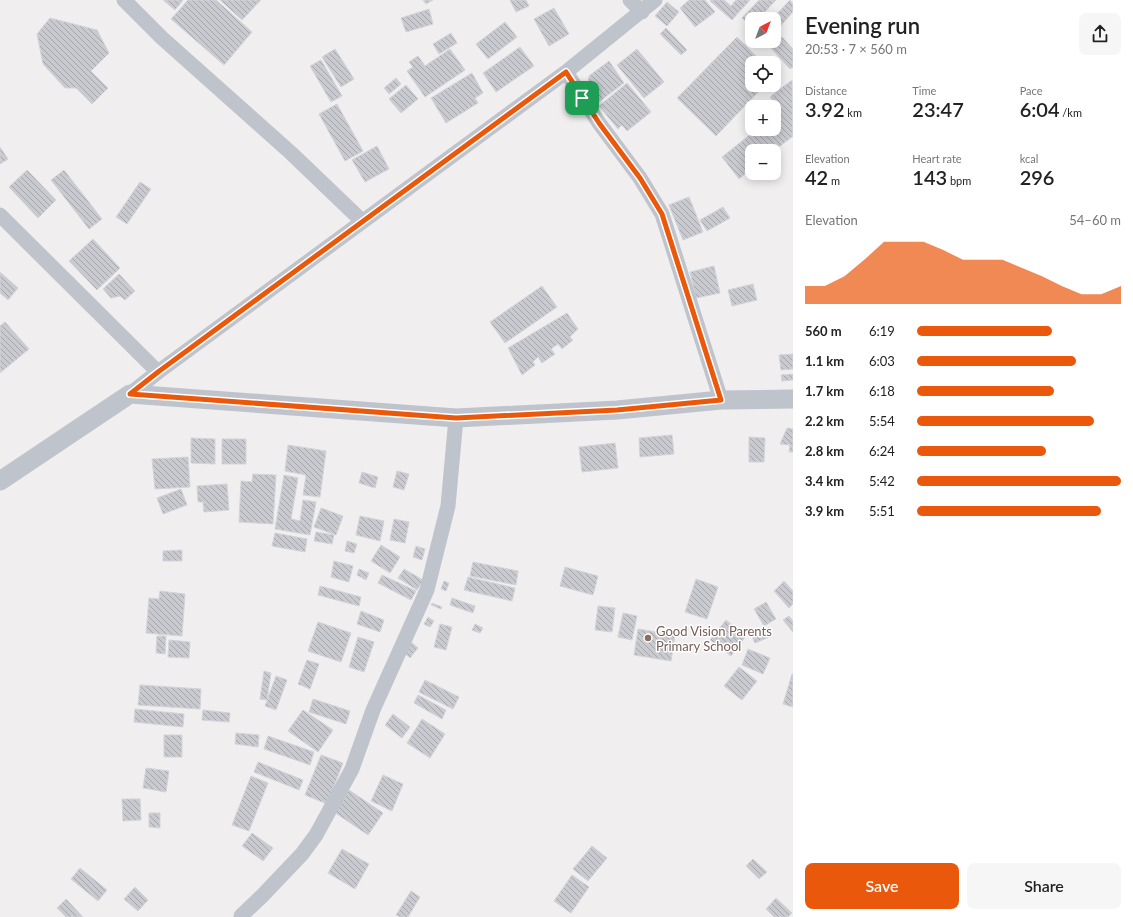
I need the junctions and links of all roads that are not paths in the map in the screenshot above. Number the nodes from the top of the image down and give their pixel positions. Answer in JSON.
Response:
{"nodes":[{"id":1,"x":124,"y":0,"type":"edge"},
{"id":2,"x":630,"y":0,"type":"edge"},
{"id":3,"x":655,"y":0,"type":"edge"},
{"id":4,"x":642,"y":12,"type":"junction"},
{"id":5,"x":566,"y":72,"type":"junction"},
{"id":6,"x":0,"y":215,"type":"edge"},
{"id":7,"x":362,"y":221,"type":"junction"},
{"id":8,"x":158,"y":372,"type":"junction"},
{"id":9,"x":130,"y":394,"type":"junction"},
{"id":10,"x":793,"y":399,"type":"edge"},
{"id":11,"x":721,"y":400,"type":"junction"},
{"id":12,"x":456,"y":418,"type":"junction"},
{"id":13,"x":0,"y":481,"type":"edge"},
{"id":14,"x":241,"y":916,"type":"dead end"}],
"edges":[{"from":1,"to":7,"type":"street"},
{"from":2,"to":4,"type":"street"},
{"from":3,"to":4,"type":"street"},
{"from":4,"to":5,"type":"street"},
{"from":5,"to":7,"type":"street"},
{"from":5,"to":11,"type":"street"},
{"from":6,"to":8,"type":"street"},
{"from":7,"to":8,"type":"street"},
{"from":8,"to":9,"type":"street"},
{"from":9,"to":12,"type":"street"},
{"from":9,"to":13,"type":"street"},
{"from":10,"to":11,"type":"street"},
{"from":11,"to":12,"type":"street"},
{"from":12,"to":14,"type":"street"}]}
